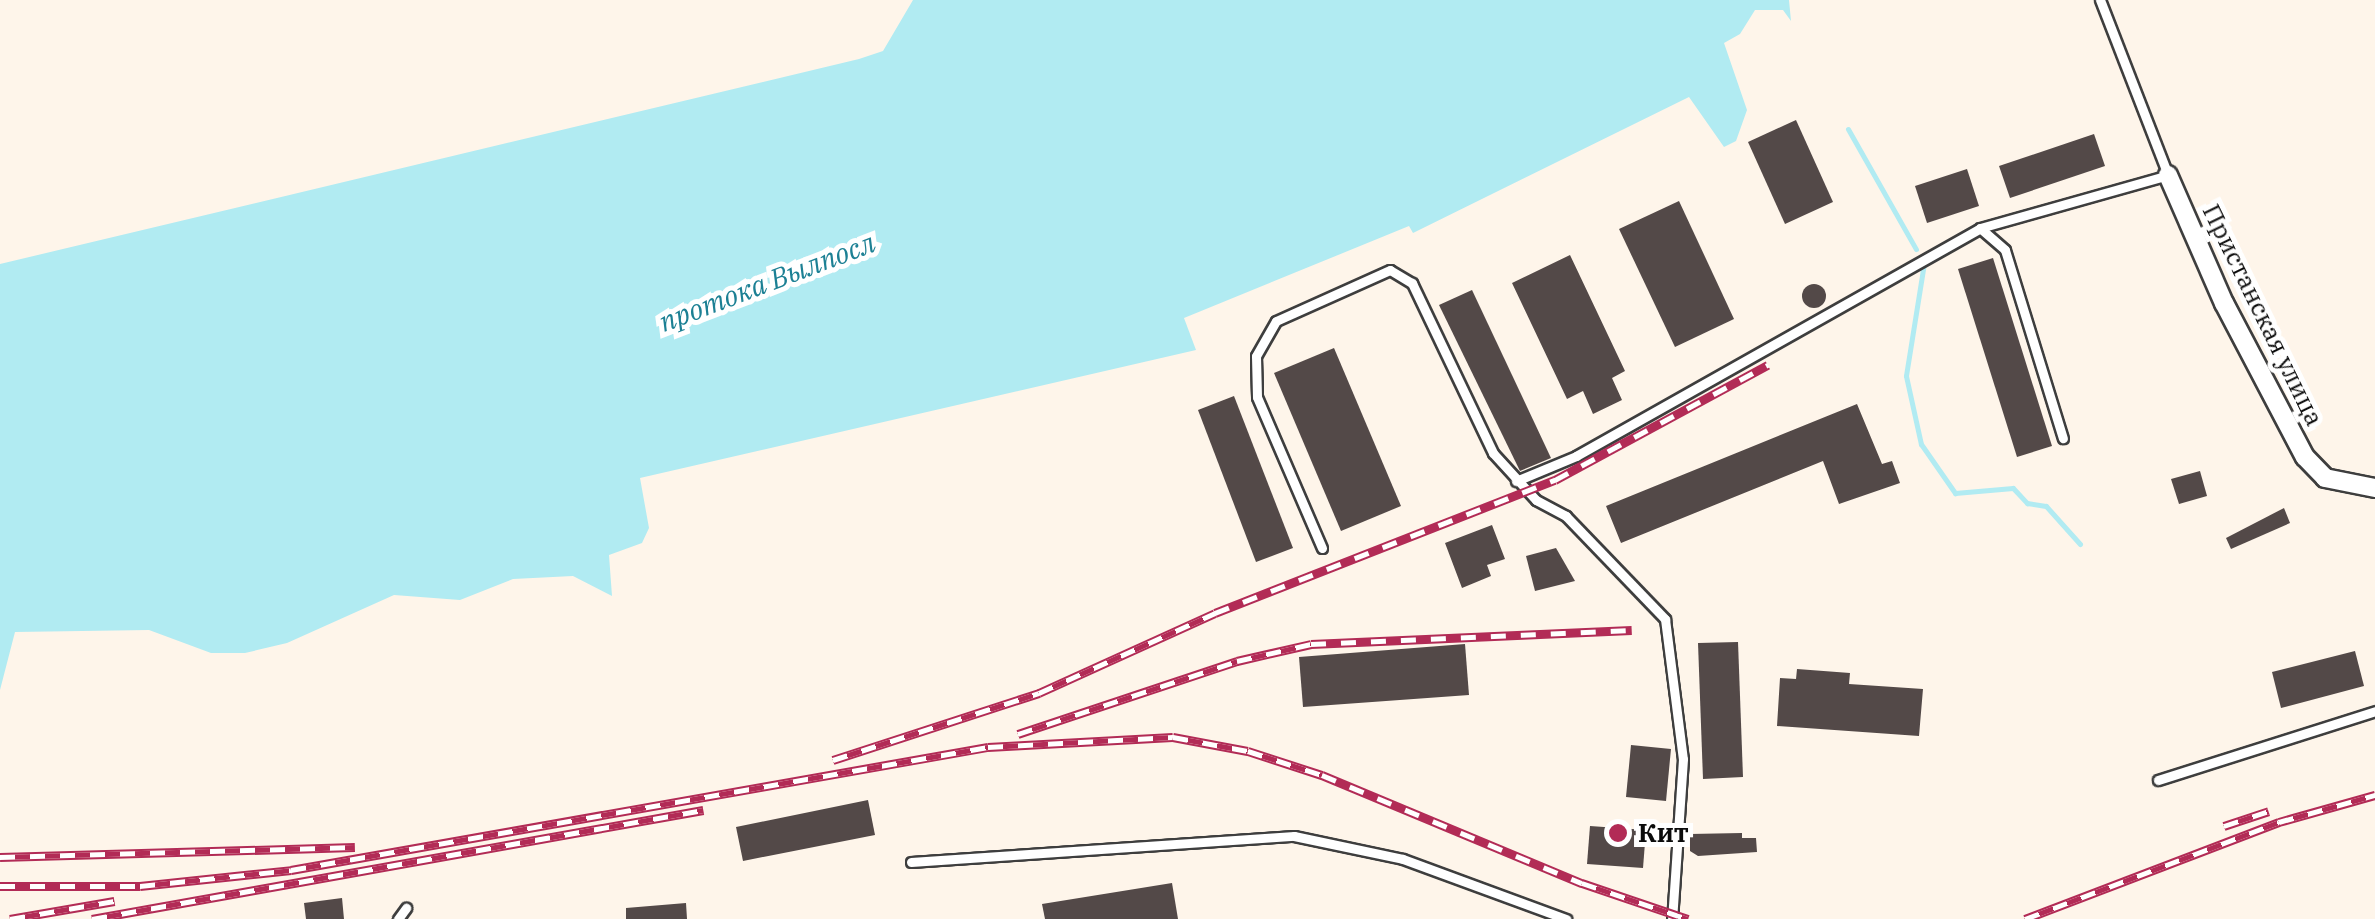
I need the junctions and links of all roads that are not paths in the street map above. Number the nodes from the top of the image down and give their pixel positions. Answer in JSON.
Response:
{"nodes":[{"id":1,"x":2100,"y":0,"type":"edge"},
{"id":2,"x":2168,"y":175,"type":"junction"},
{"id":3,"x":1980,"y":228,"type":"junction"},
{"id":4,"x":2063,"y":438,"type":"dead end"},
{"id":5,"x":1516,"y":481,"type":"junction"},
{"id":6,"x":2375,"y":488,"type":"edge"},
{"id":7,"x":1322,"y":548,"type":"dead end"},
{"id":8,"x":2375,"y":711,"type":"edge"},
{"id":9,"x":2158,"y":780,"type":"dead end"},
{"id":10,"x":911,"y":862,"type":"dead end"},
{"id":11,"x":406,"y":908,"type":"dead end"},
{"id":12,"x":398,"y":919,"type":"edge"},
{"id":13,"x":1566,"y":919,"type":"edge"},
{"id":14,"x":1672,"y":919,"type":"edge"}],
"edges":[{"from":1,"to":2,"type":"lane"},
{"from":2,"to":3,"type":"lane"},
{"from":2,"to":6,"type":"street","name":"Пристанская улица"},
{"from":3,"to":4,"type":"lane"},
{"from":3,"to":5,"type":"lane"},
{"from":5,"to":7,"type":"lane"},
{"from":5,"to":14,"type":"lane"},
{"from":8,"to":9,"type":"lane"},
{"from":10,"to":13,"type":"lane"},
{"from":11,"to":12,"type":"lane"}]}
